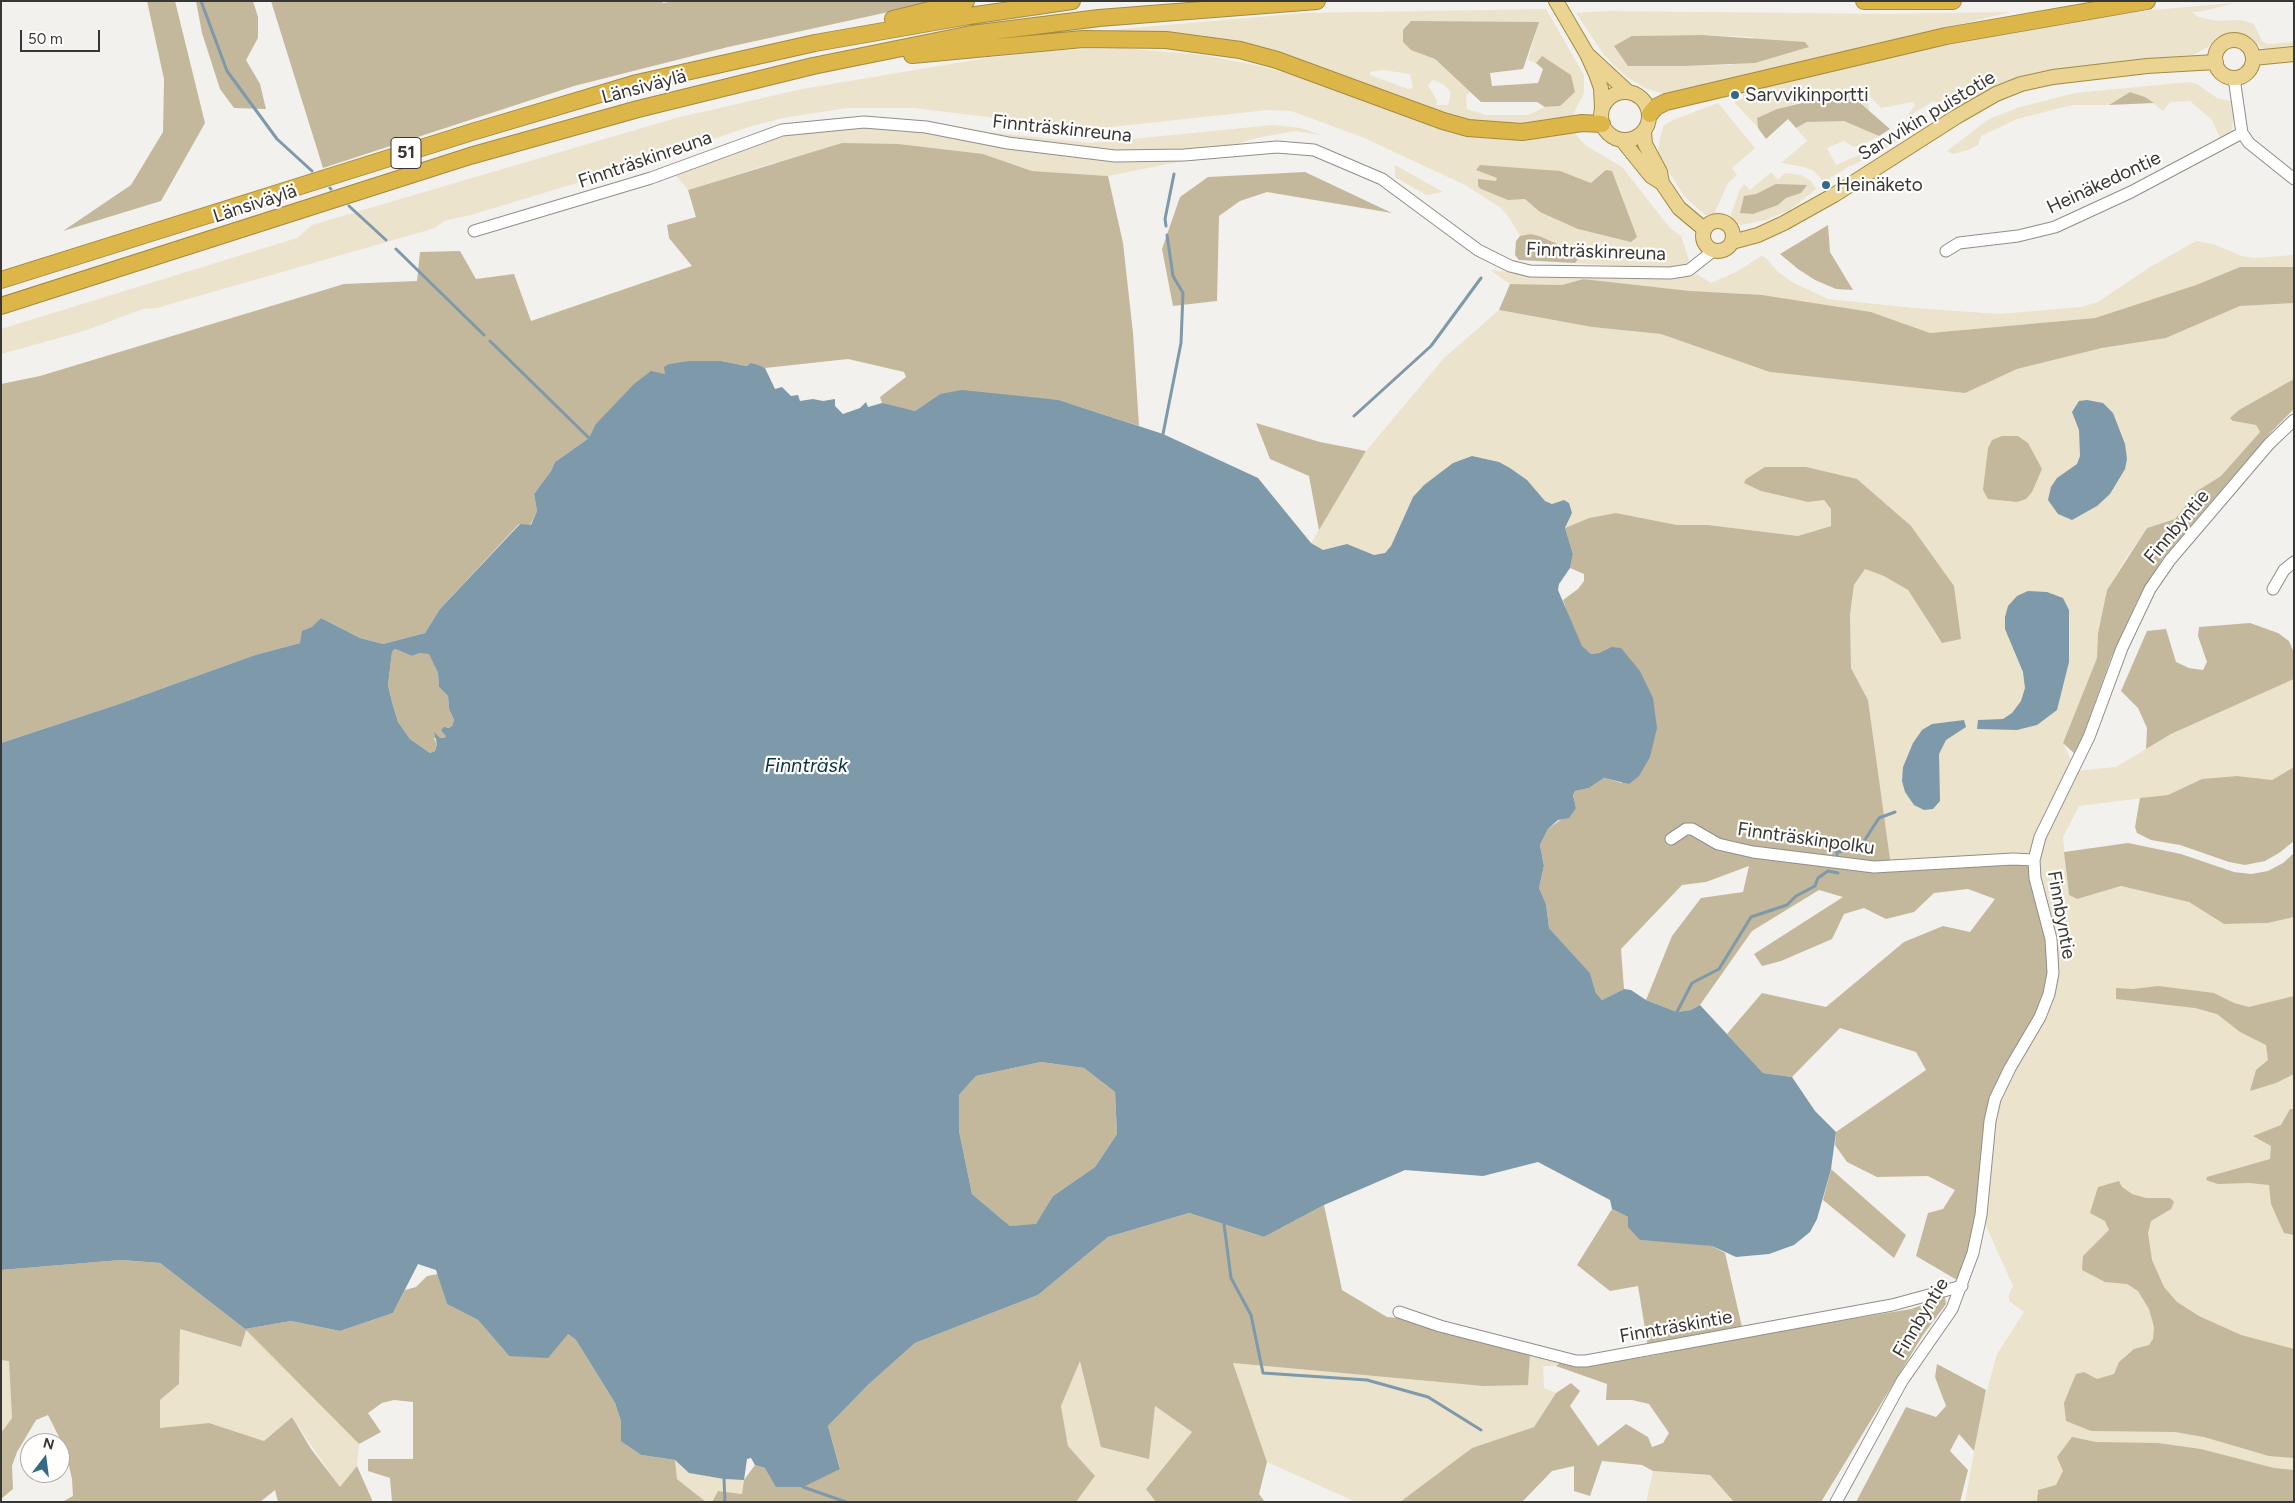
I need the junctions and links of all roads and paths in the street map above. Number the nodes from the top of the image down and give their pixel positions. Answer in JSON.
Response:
{"nodes":[{"id":1,"x":966,"y":1,"type":"edge"},
{"id":2,"x":1072,"y":1,"type":"edge"},
{"id":3,"x":1317,"y":1,"type":"edge"},
{"id":4,"x":1556,"y":1,"type":"edge"},
{"id":5,"x":1864,"y":1,"type":"edge"},
{"id":6,"x":1953,"y":1,"type":"edge"},
{"id":7,"x":2147,"y":1,"type":"edge"},
{"id":8,"x":815,"y":43,"type":"junction"},
{"id":9,"x":1587,"y":54,"type":"junction"},
{"id":10,"x":2294,"y":54,"type":"edge"},
{"id":11,"x":2253,"y":58,"type":"junction"},
{"id":12,"x":2216,"y":62,"type":"junction"},
{"id":13,"x":813,"y":66,"type":"junction"},
{"id":14,"x":2234,"y":78,"type":"junction"},
{"id":15,"x":1628,"y":92,"type":"junction"},
{"id":16,"x":1650,"y":114,"type":"junction"},
{"id":17,"x":1602,"y":116,"type":"junction"},
{"id":18,"x":1644,"y":132,"type":"junction"},
{"id":19,"x":2242,"y":133,"type":"junction"},
{"id":20,"x":1622,"y":140,"type":"junction"},
{"id":21,"x":2294,"y":179,"type":"edge"},
{"id":22,"x":1662,"y":183,"type":"junction"},
{"id":23,"x":1704,"y":229,"type":"junction"},
{"id":24,"x":474,"y":231,"type":"dead end"},
{"id":25,"x":1732,"y":242,"type":"junction"},
{"id":26,"x":1713,"y":251,"type":"junction"},
{"id":27,"x":1946,"y":251,"type":"dead end"},
{"id":28,"x":1,"y":280,"type":"edge"},
{"id":29,"x":1,"y":306,"type":"edge"},
{"id":30,"x":2294,"y":420,"type":"edge"},
{"id":31,"x":2294,"y":562,"type":"edge"},
{"id":32,"x":2273,"y":589,"type":"dead end"},
{"id":33,"x":1671,"y":839,"type":"dead end"},
{"id":34,"x":2034,"y":860,"type":"junction"},
{"id":35,"x":1962,"y":1286,"type":"junction"},
{"id":36,"x":1399,"y":1312,"type":"dead end"},
{"id":37,"x":1836,"y":1502,"type":"edge"}],
"edges":[{"from":1,"to":8,"type":"highway"},
{"from":2,"to":8,"type":"highway","name":"Länsiväylä","number":"51"},
{"from":3,"to":13,"type":"highway","name":"Länsiväylä","number":"51"},
{"from":4,"to":9,"type":"main road"},
{"from":5,"to":6,"type":"highway"},
{"from":7,"to":16,"type":"highway"},
{"from":8,"to":28,"type":"highway","name":"Länsiväylä","number":"51"},
{"from":9,"to":15,"type":"main road"},
{"from":9,"to":17,"type":"main road"},
{"from":10,"to":11,"type":"main road"},
{"from":11,"to":12,"type":"main road"},
{"from":11,"to":14,"type":"main road"},
{"from":12,"to":14,"type":"main road"},
{"from":12,"to":25,"type":"main road","name":"Sarvvikin puistotie"},
{"from":13,"to":17,"type":"highway"},
{"from":13,"to":29,"type":"highway","name":"Länsiväylä","number":"51"},
{"from":14,"to":19,"type":"street"},
{"from":15,"to":16,"type":"main road"},
{"from":15,"to":17,"type":"main road"},
{"from":16,"to":18,"type":"main road"},
{"from":17,"to":20,"type":"main road"},
{"from":18,"to":20,"type":"main road"},
{"from":18,"to":22,"type":"main road"},
{"from":19,"to":21,"type":"street"},
{"from":19,"to":27,"type":"street","name":"Heinäkedontie"},
{"from":20,"to":22,"type":"main road"},
{"from":22,"to":23,"type":"main road"},
{"from":23,"to":25,"type":"main road"},
{"from":23,"to":26,"type":"main road"},
{"from":24,"to":26,"type":"street","name":"Finnträskinreuna"},
{"from":25,"to":26,"type":"main road"},
{"from":30,"to":34,"type":"street","name":"Finnbyntie"},
{"from":31,"to":32,"type":"street"},
{"from":33,"to":34,"type":"street","name":"Finnträskinpolku"},
{"from":34,"to":35,"type":"street","name":"Finnbyntie"},
{"from":35,"to":36,"type":"street","name":"Finnträskintie"},
{"from":35,"to":37,"type":"street","name":"Finnbyntie"}]}
